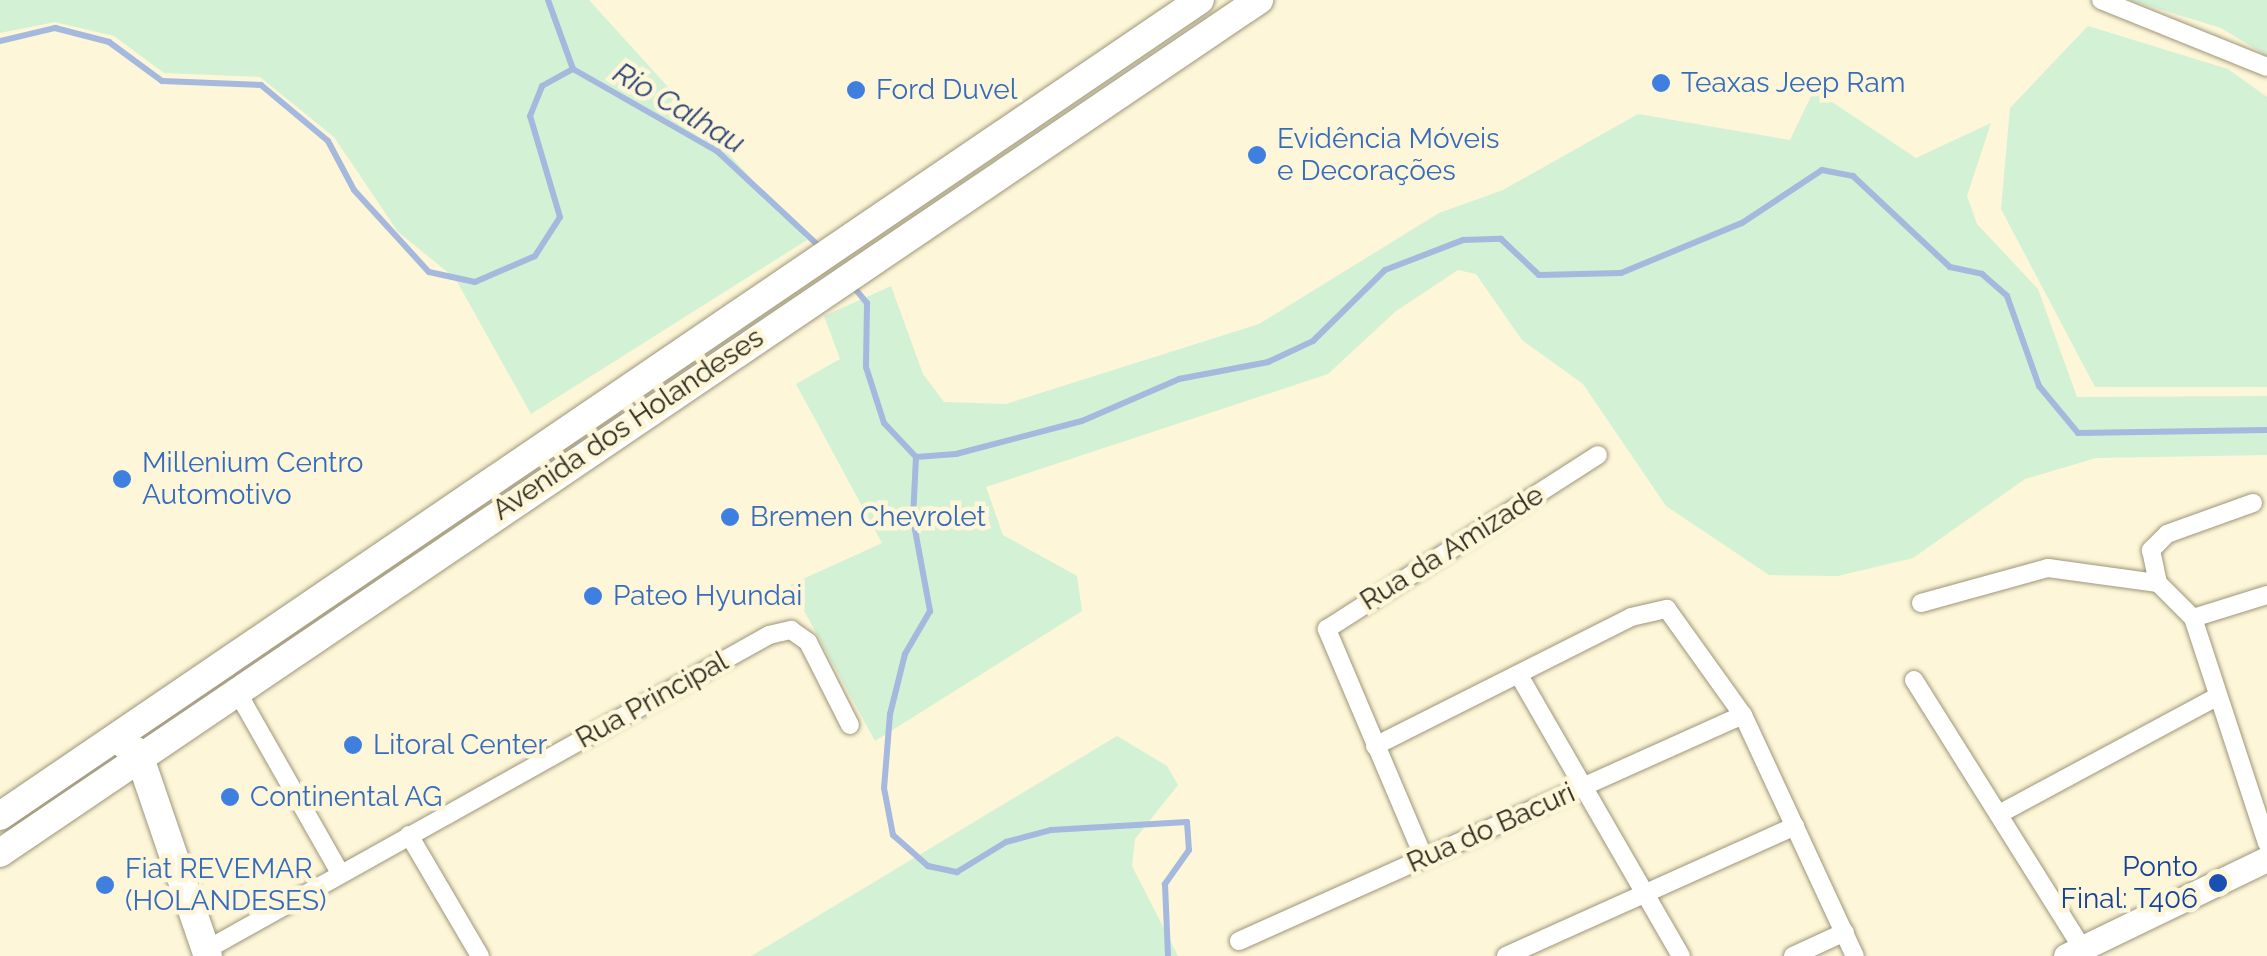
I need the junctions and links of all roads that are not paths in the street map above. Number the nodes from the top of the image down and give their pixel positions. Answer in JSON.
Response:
{"nodes":[{"id":1,"x":1200,"y":0,"type":"edge"},
{"id":2,"x":1259,"y":0,"type":"edge"},
{"id":3,"x":2101,"y":0,"type":"edge"},
{"id":4,"x":2267,"y":66,"type":"edge"},
{"id":5,"x":1598,"y":455,"type":"dead end"},
{"id":6,"x":2253,"y":502,"type":"dead end"},
{"id":7,"x":2158,"y":582,"type":"junction"},
{"id":8,"x":2267,"y":595,"type":"edge"},
{"id":9,"x":1921,"y":603,"type":"dead end"},
{"id":10,"x":2193,"y":618,"type":"junction"},
{"id":11,"x":1520,"y":676,"type":"junction"},
{"id":12,"x":1914,"y":680,"type":"dead end"},
{"id":13,"x":234,"y":688,"type":"junction"},
{"id":14,"x":2216,"y":697,"type":"junction"},
{"id":15,"x":1743,"y":716,"type":"junction"},
{"id":16,"x":850,"y":725,"type":"dead end"},
{"id":17,"x":111,"y":738,"type":"junction"},
{"id":18,"x":1375,"y":746,"type":"junction"},
{"id":19,"x":138,"y":752,"type":"junction"},
{"id":20,"x":1580,"y":789,"type":"junction"},
{"id":21,"x":2001,"y":813,"type":"junction"},
{"id":22,"x":0,"y":816,"type":"edge"},
{"id":23,"x":1795,"y":826,"type":"junction"},
{"id":24,"x":409,"y":835,"type":"junction"},
{"id":25,"x":2267,"y":843,"type":"edge"},
{"id":26,"x":0,"y":854,"type":"edge"},
{"id":27,"x":1424,"y":858,"type":"junction"},
{"id":28,"x":2267,"y":859,"type":"edge"},
{"id":29,"x":340,"y":873,"type":"junction"},
{"id":30,"x":1643,"y":894,"type":"junction"},
{"id":31,"x":1845,"y":932,"type":"junction"},
{"id":32,"x":1239,"y":941,"type":"dead end"},
{"id":33,"x":2074,"y":952,"type":"edge"},
{"id":34,"x":207,"y":953,"type":"edge"},
{"id":35,"x":480,"y":956,"type":"edge"},
{"id":36,"x":1506,"y":956,"type":"edge"},
{"id":37,"x":1681,"y":956,"type":"edge"},
{"id":38,"x":1792,"y":956,"type":"edge"},
{"id":39,"x":1855,"y":956,"type":"edge"}],
"edges":[{"from":1,"to":17,"type":"main road","name":"Avenida dos Holandeses"},
{"from":2,"to":13,"type":"main road","name":"Avenida dos Holandeses"},
{"from":3,"to":4,"type":"street"},
{"from":5,"to":18,"type":"street","name":"Rua da Amizade"},
{"from":6,"to":7,"type":"street"},
{"from":7,"to":9,"type":"street"},
{"from":7,"to":10,"type":"street"},
{"from":8,"to":10,"type":"street"},
{"from":10,"to":14,"type":"street"},
{"from":11,"to":15,"type":"street"},
{"from":11,"to":18,"type":"street"},
{"from":11,"to":20,"type":"street"},
{"from":12,"to":21,"type":"street"},
{"from":13,"to":19,"type":"main road","name":"Avenida dos Holandeses"},
{"from":13,"to":29,"type":"street"},
{"from":14,"to":21,"type":"street"},
{"from":14,"to":25,"type":"street"},
{"from":15,"to":20,"type":"street","name":"Rua do Bacuri"},
{"from":15,"to":23,"type":"street"},
{"from":16,"to":24,"type":"street","name":"Rua Principal"},
{"from":17,"to":19,"type":"main road"},
{"from":17,"to":22,"type":"main road","name":"Avenida dos Holandeses"},
{"from":18,"to":27,"type":"street"},
{"from":19,"to":26,"type":"main road","name":"Avenida dos Holandeses"},
{"from":19,"to":34,"type":"main road"},
{"from":20,"to":27,"type":"street","name":"Rua do Bacuri"},
{"from":20,"to":30,"type":"street"},
{"from":21,"to":33,"type":"street"},
{"from":23,"to":30,"type":"street"},
{"from":23,"to":31,"type":"street"},
{"from":24,"to":29,"type":"street","name":"Rua Principal"},
{"from":24,"to":35,"type":"street"},
{"from":27,"to":32,"type":"street","name":"Rua do Bacuri"},
{"from":28,"to":33,"type":"street"},
{"from":29,"to":34,"type":"street","name":"Rua Principal"},
{"from":30,"to":36,"type":"street"},
{"from":30,"to":37,"type":"street"},
{"from":31,"to":38,"type":"street"},
{"from":31,"to":39,"type":"street"}]}
